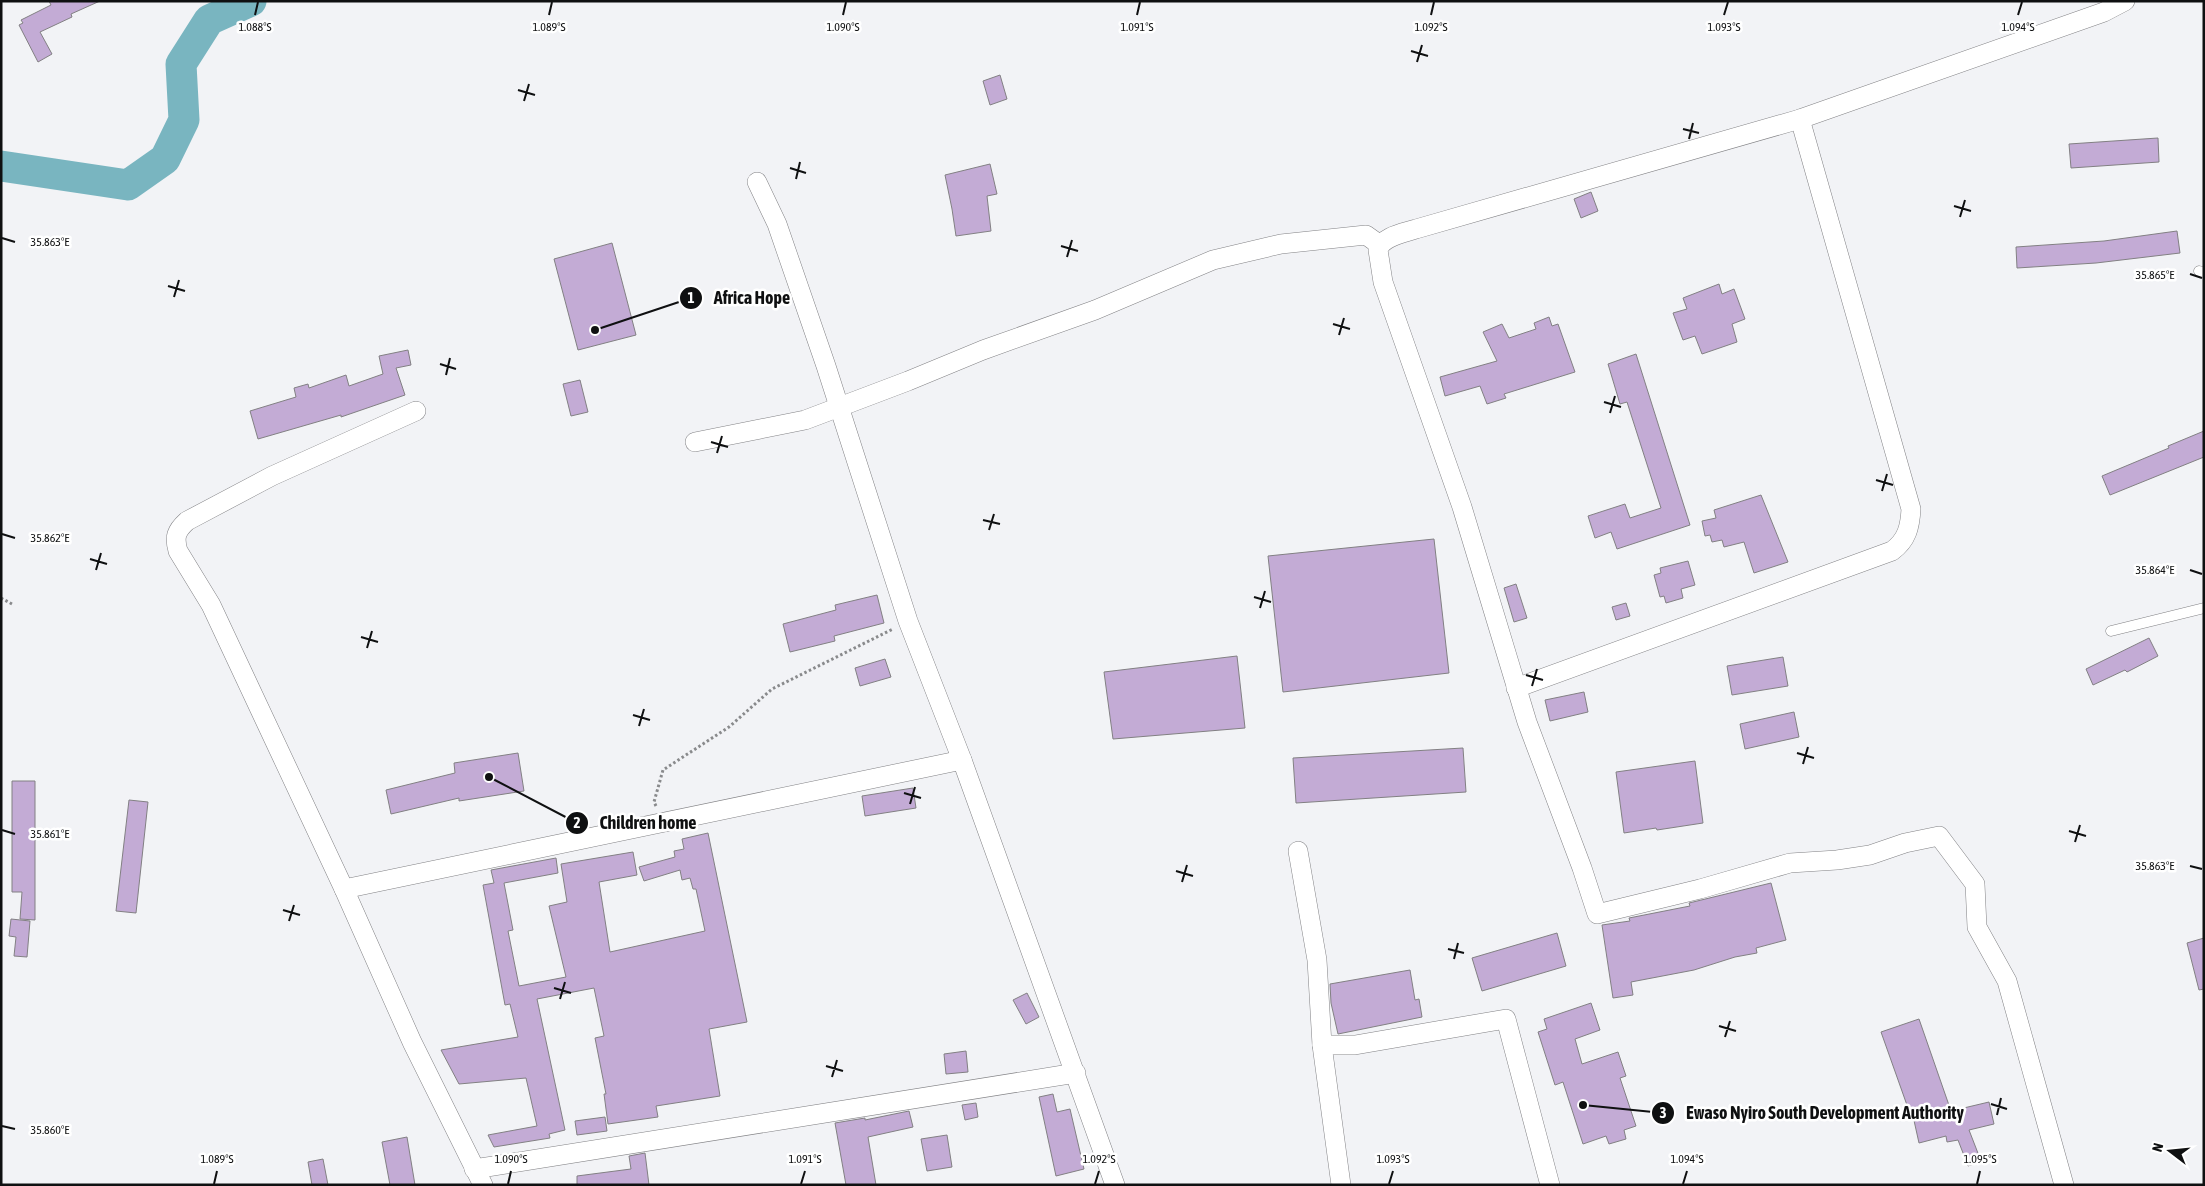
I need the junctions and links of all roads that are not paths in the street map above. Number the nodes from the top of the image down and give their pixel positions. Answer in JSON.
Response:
{"nodes":[{"id":1,"x":2125,"y":1,"type":"edge"},
{"id":2,"x":1800,"y":119,"type":"junction"},
{"id":3,"x":758,"y":182,"type":"dead end"},
{"id":4,"x":1380,"y":245,"type":"junction"},
{"id":5,"x":838,"y":407,"type":"junction"},
{"id":6,"x":416,"y":411,"type":"dead end"},
{"id":7,"x":695,"y":442,"type":"dead end"},
{"id":8,"x":2204,"y":608,"type":"edge"},
{"id":9,"x":2111,"y":631,"type":"dead end"},
{"id":10,"x":1516,"y":688,"type":"junction"},
{"id":11,"x":962,"y":760,"type":"junction"},
{"id":12,"x":1298,"y":852,"type":"dead end"},
{"id":13,"x":344,"y":889,"type":"junction"},
{"id":14,"x":1322,"y":1045,"type":"junction"},
{"id":15,"x":1076,"y":1073,"type":"junction"},
{"id":16,"x":479,"y":1177,"type":"edge"},
{"id":17,"x":1115,"y":1185,"type":"edge"},
{"id":18,"x":1341,"y":1185,"type":"edge"},
{"id":19,"x":1550,"y":1185,"type":"edge"},
{"id":20,"x":2064,"y":1185,"type":"edge"}],
"edges":[{"from":1,"to":2,"type":"street"},
{"from":2,"to":4,"type":"street"},
{"from":2,"to":10,"type":"street"},
{"from":3,"to":5,"type":"street"},
{"from":4,"to":5,"type":"street"},
{"from":4,"to":10,"type":"street"},
{"from":5,"to":7,"type":"street"},
{"from":5,"to":11,"type":"street"},
{"from":6,"to":13,"type":"street"},
{"from":8,"to":9,"type":"lane"},
{"from":10,"to":20,"type":"street"},
{"from":11,"to":13,"type":"street"},
{"from":11,"to":15,"type":"street"},
{"from":12,"to":14,"type":"street"},
{"from":13,"to":16,"type":"street"},
{"from":14,"to":18,"type":"street"},
{"from":14,"to":19,"type":"street"},
{"from":15,"to":16,"type":"street"},
{"from":15,"to":17,"type":"street"}]}
